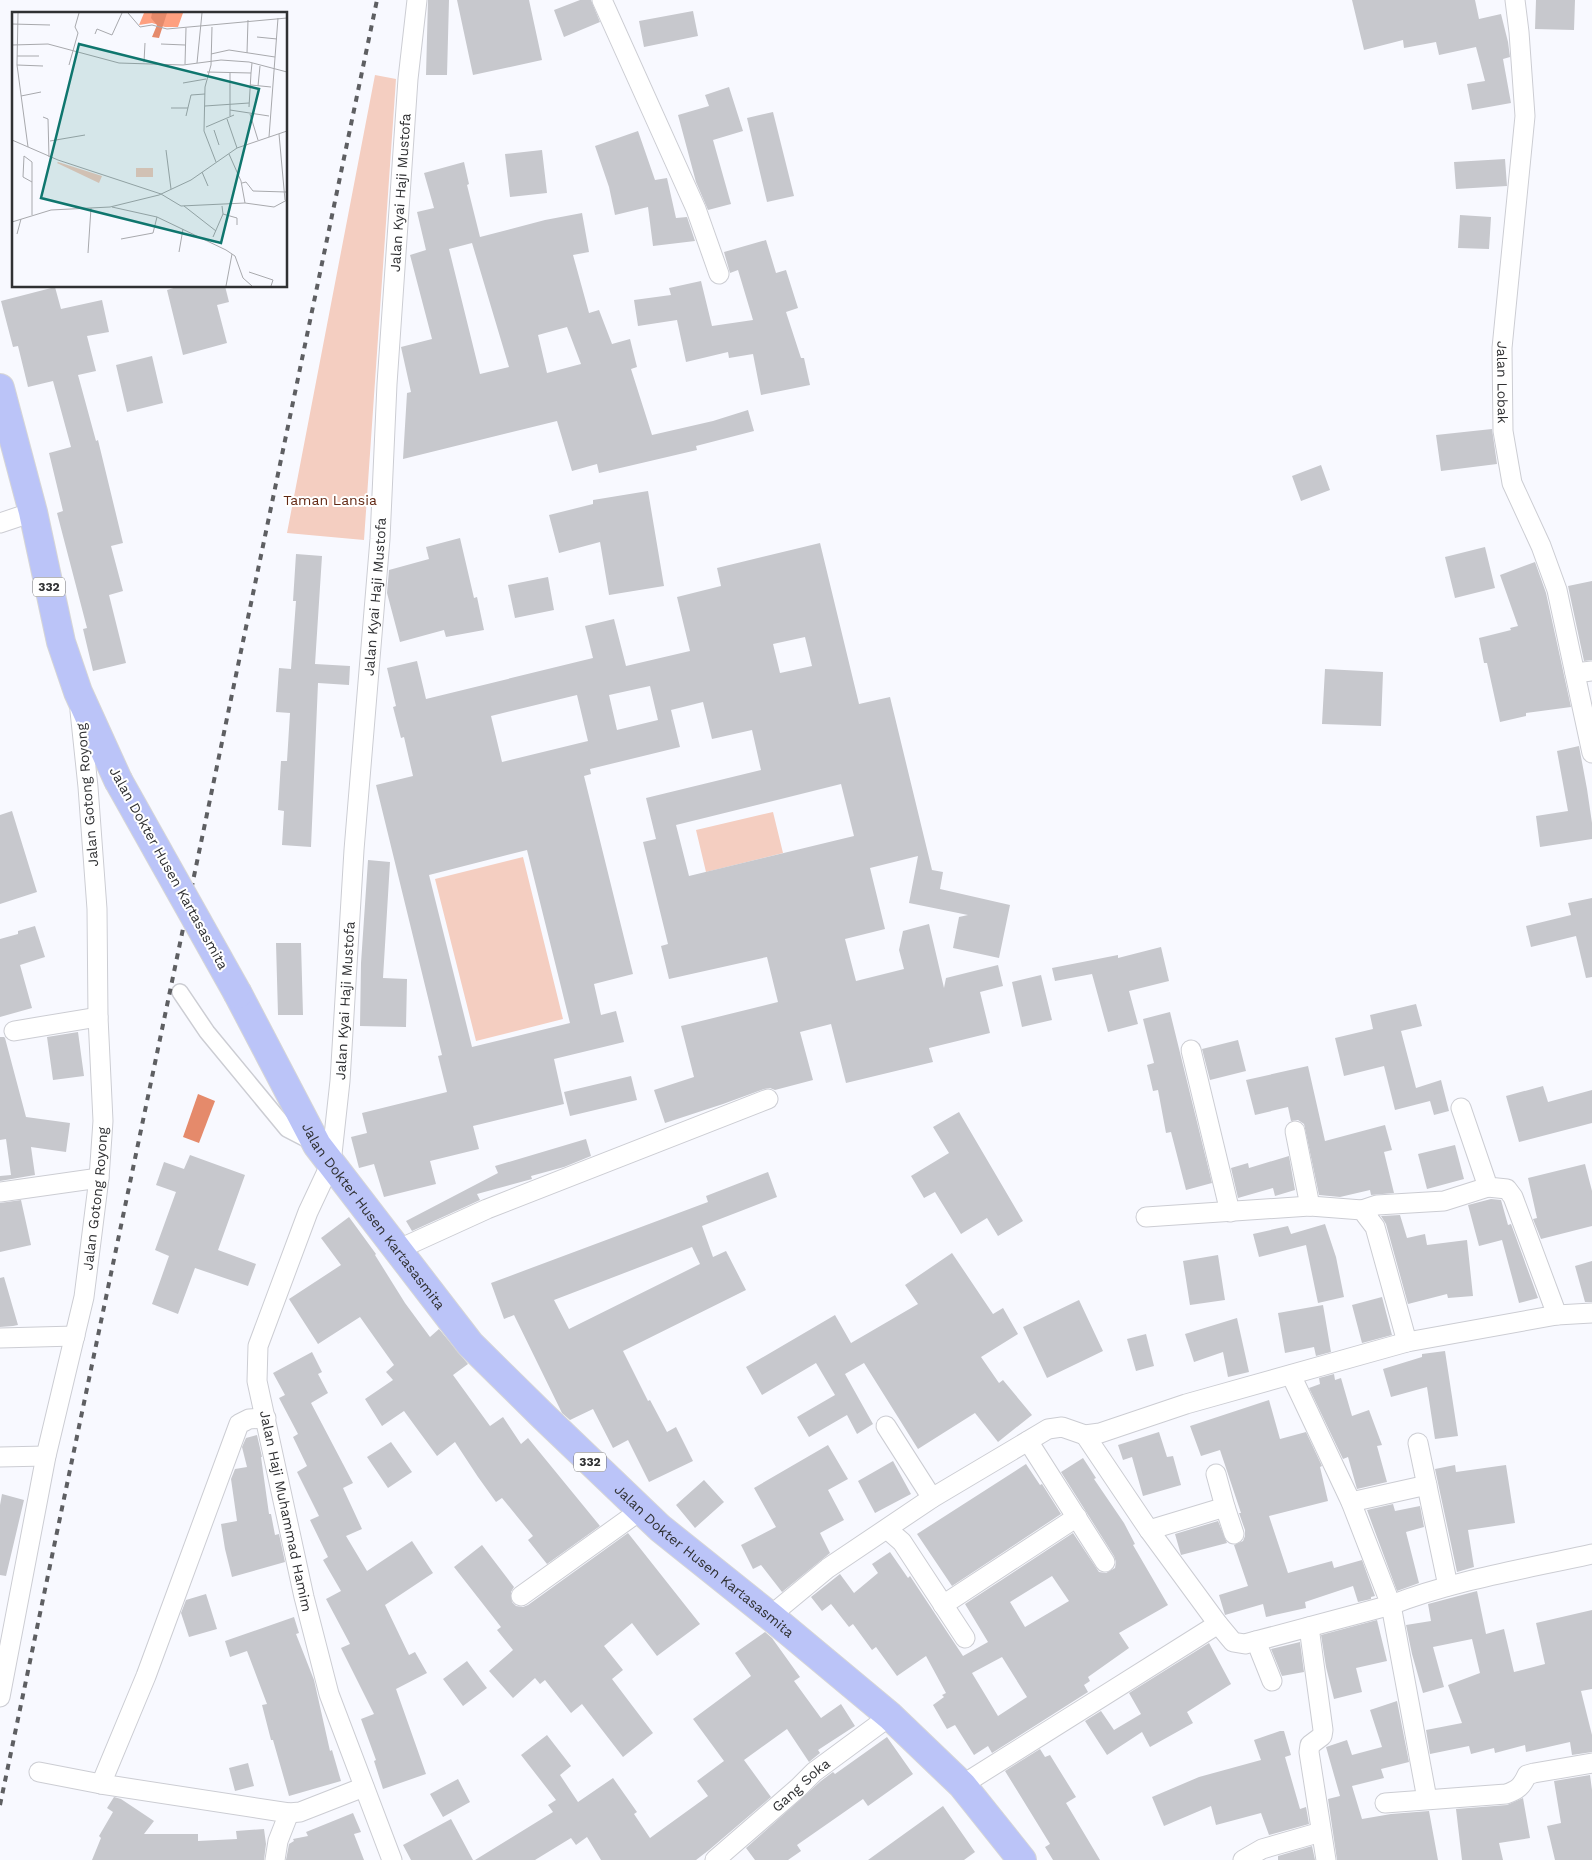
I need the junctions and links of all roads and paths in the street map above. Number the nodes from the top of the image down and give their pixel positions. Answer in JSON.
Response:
{"nodes":[{"id":1,"x":417,"y":0,"type":"edge"},
{"id":2,"x":602,"y":0,"type":"edge"},
{"id":3,"x":1515,"y":0,"type":"edge"},
{"id":4,"x":719,"y":274,"type":"dead end"},
{"id":5,"x":0,"y":388,"type":"edge"},
{"id":6,"x":33,"y":512,"type":"junction"},
{"id":7,"x":0,"y":523,"type":"edge"},
{"id":8,"x":1583,"y":672,"type":"edge"},
{"id":9,"x":78,"y":692,"type":"junction"},
{"id":10,"x":1592,"y":753,"type":"edge"},
{"id":11,"x":180,"y":992,"type":"dead end"},
{"id":12,"x":98,"y":1017,"type":"junction"},
{"id":13,"x":14,"y":1030,"type":"dead end"},
{"id":14,"x":1191,"y":1050,"type":"dead end"},
{"id":15,"x":768,"y":1099,"type":"dead end"},
{"id":16,"x":1461,"y":1108,"type":"dead end"},
{"id":17,"x":1295,"y":1131,"type":"dead end"},
{"id":18,"x":324,"y":1154,"type":"junction"},
{"id":19,"x":99,"y":1178,"type":"junction"},
{"id":20,"x":1488,"y":1187,"type":"junction"},
{"id":21,"x":0,"y":1192,"type":"edge"},
{"id":22,"x":1310,"y":1206,"type":"junction"},
{"id":23,"x":1362,"y":1210,"type":"junction"},
{"id":24,"x":1230,"y":1212,"type":"junction"},
{"id":25,"x":1146,"y":1217,"type":"dead end"},
{"id":26,"x":397,"y":1250,"type":"junction"},
{"id":27,"x":1592,"y":1313,"type":"edge"},
{"id":28,"x":1557,"y":1316,"type":"junction"},
{"id":29,"x":75,"y":1336,"type":"junction"},
{"id":30,"x":0,"y":1338,"type":"edge"},
{"id":31,"x":1407,"y":1342,"type":"junction"},
{"id":32,"x":1291,"y":1374,"type":"junction"},
{"id":33,"x":266,"y":1418,"type":"junction"},
{"id":34,"x":886,"y":1426,"type":"dead end"},
{"id":35,"x":1085,"y":1435,"type":"junction"},
{"id":36,"x":1028,"y":1441,"type":"junction"},
{"id":37,"x":1418,"y":1443,"type":"dead end"},
{"id":38,"x":46,"y":1456,"type":"junction"},
{"id":39,"x":0,"y":1457,"type":"edge"},
{"id":40,"x":1216,"y":1474,"type":"dead end"},
{"id":41,"x":1427,"y":1485,"type":"junction"},
{"id":42,"x":932,"y":1498,"type":"junction"},
{"id":43,"x":1351,"y":1502,"type":"junction"},
{"id":44,"x":1225,"y":1507,"type":"junction"},
{"id":45,"x":640,"y":1510,"type":"junction"},
{"id":46,"x":1077,"y":1517,"type":"junction"},
{"id":47,"x":887,"y":1529,"type":"junction"},
{"id":48,"x":1149,"y":1530,"type":"junction"},
{"id":49,"x":1234,"y":1534,"type":"dead end"},
{"id":50,"x":1592,"y":1554,"type":"edge"},
{"id":51,"x":1105,"y":1562,"type":"dead end"},
{"id":52,"x":1448,"y":1586,"type":"junction"},
{"id":53,"x":521,"y":1596,"type":"dead end"},
{"id":54,"x":943,"y":1605,"type":"junction"},
{"id":55,"x":1392,"y":1605,"type":"junction"},
{"id":56,"x":770,"y":1616,"type":"junction"},
{"id":57,"x":1218,"y":1624,"type":"junction"},
{"id":58,"x":1309,"y":1627,"type":"junction"},
{"id":59,"x":965,"y":1638,"type":"dead end"},
{"id":60,"x":1256,"y":1641,"type":"junction"},
{"id":61,"x":1272,"y":1681,"type":"dead end"},
{"id":62,"x":0,"y":1697,"type":"edge"},
{"id":63,"x":890,"y":1716,"type":"junction"},
{"id":64,"x":1592,"y":1763,"type":"edge"},
{"id":65,"x":39,"y":1772,"type":"dead end"},
{"id":66,"x":102,"y":1784,"type":"junction"},
{"id":67,"x":962,"y":1785,"type":"junction"},
{"id":68,"x":364,"y":1787,"type":"junction"},
{"id":69,"x":1428,"y":1798,"type":"junction"},
{"id":70,"x":1386,"y":1803,"type":"dead end"},
{"id":71,"x":289,"y":1814,"type":"junction"},
{"id":72,"x":1321,"y":1832,"type":"junction"},
{"id":73,"x":275,"y":1860,"type":"edge"},
{"id":74,"x":392,"y":1860,"type":"edge"},
{"id":75,"x":715,"y":1860,"type":"edge"},
{"id":76,"x":1022,"y":1860,"type":"edge"},
{"id":77,"x":1243,"y":1860,"type":"edge"},
{"id":78,"x":1326,"y":1860,"type":"edge"}],
"edges":[{"from":1,"to":18,"type":"street","name":"Jalan Kyai Haji Mustofa"},
{"from":2,"to":4,"type":"street"},
{"from":3,"to":8,"type":"street","name":"Jalan Lobak"},
{"from":5,"to":6,"type":"main road","name":"Jalan Dokter Husen Kartasasmita","number":"332"},
{"from":6,"to":7,"type":"street"},
{"from":6,"to":9,"type":"main road","name":"Jalan Dokter Husen Kartasasmita","number":"332"},
{"from":8,"to":10,"type":"street","name":"Jalan Lobak"},
{"from":9,"to":12,"type":"street","name":"Jalan Gotong Royong"},
{"from":9,"to":18,"type":"main road","name":"Jalan Dokter Husen Kartasasmita","number":"332","bridge":true},
{"from":11,"to":18,"type":"street"},
{"from":12,"to":13,"type":"street"},
{"from":12,"to":19,"type":"street","name":"Jalan Gotong Royong"},
{"from":14,"to":24,"type":"street"},
{"from":15,"to":26,"type":"street"},
{"from":16,"to":20,"type":"street"},
{"from":17,"to":22,"type":"street"},
{"from":18,"to":26,"type":"main road","name":"Jalan Dokter Husen Kartasasmita","number":"332"},
{"from":18,"to":33,"type":"street","name":"Jalan Haji Muhammad Hamim"},
{"from":19,"to":21,"type":"street"},
{"from":19,"to":29,"type":"street","name":"Jalan Gotong Royong"},
{"from":20,"to":23,"type":"street"},
{"from":20,"to":28,"type":"street"},
{"from":22,"to":23,"type":"street"},
{"from":22,"to":24,"type":"street"},
{"from":23,"to":31,"type":"street"},
{"from":24,"to":25,"type":"street"},
{"from":26,"to":45,"type":"main road","name":"Jalan Dokter Husen Kartasasmita","number":"332"},
{"from":27,"to":28,"type":"street"},
{"from":28,"to":31,"type":"street"},
{"from":29,"to":30,"type":"street"},
{"from":29,"to":38,"type":"street","name":"Jalan Gotong Royong"},
{"from":31,"to":32,"type":"street"},
{"from":32,"to":35,"type":"street"},
{"from":32,"to":43,"type":"street"},
{"from":33,"to":66,"type":"street"},
{"from":33,"to":68,"type":"street","name":"Jalan Haji Muhammad Hamim"},
{"from":34,"to":42,"type":"street"},
{"from":35,"to":36,"type":"street"},
{"from":35,"to":48,"type":"street"},
{"from":36,"to":42,"type":"street"},
{"from":36,"to":46,"type":"street"},
{"from":37,"to":41,"type":"street"},
{"from":38,"to":39,"type":"street"},
{"from":38,"to":62,"type":"street","name":"Jalan Gotong Royong"},
{"from":40,"to":44,"type":"street"},
{"from":41,"to":43,"type":"street"},
{"from":41,"to":52,"type":"street"},
{"from":42,"to":47,"type":"street"},
{"from":43,"to":55,"type":"street"},
{"from":44,"to":48,"type":"street"},
{"from":44,"to":49,"type":"street"},
{"from":45,"to":53,"type":"street"},
{"from":45,"to":56,"type":"main road","name":"Jalan Dokter Husen Kartasasmita","number":"332"},
{"from":46,"to":51,"type":"street"},
{"from":46,"to":54,"type":"street"},
{"from":47,"to":54,"type":"street"},
{"from":47,"to":56,"type":"street"},
{"from":48,"to":57,"type":"street"},
{"from":50,"to":52,"type":"street"},
{"from":52,"to":55,"type":"street"},
{"from":54,"to":59,"type":"street"},
{"from":55,"to":58,"type":"street"},
{"from":55,"to":69,"type":"street"},
{"from":56,"to":63,"type":"main road","name":"Jalan Dokter Husen Kartasasmita","number":"332"},
{"from":57,"to":60,"type":"street"},
{"from":57,"to":67,"type":"street"},
{"from":58,"to":60,"type":"street"},
{"from":58,"to":72,"type":"street"},
{"from":60,"to":61,"type":"street"},
{"from":63,"to":67,"type":"main road","name":"Jalan Dokter Husen Kartasasmita","number":"332"},
{"from":63,"to":75,"type":"street","name":"Gang Soka"},
{"from":64,"to":69,"type":"street"},
{"from":65,"to":66,"type":"street"},
{"from":66,"to":71,"type":"street"},
{"from":67,"to":76,"type":"main road","name":"Jalan Dokter Husen Kartasasmita","number":"332"},
{"from":68,"to":71,"type":"street"},
{"from":68,"to":74,"type":"street","name":"Jalan Haji Muhammad Hamim"},
{"from":69,"to":70,"type":"street"},
{"from":71,"to":73,"type":"street"},
{"from":72,"to":77,"type":"street"},
{"from":72,"to":78,"type":"street"}]}
